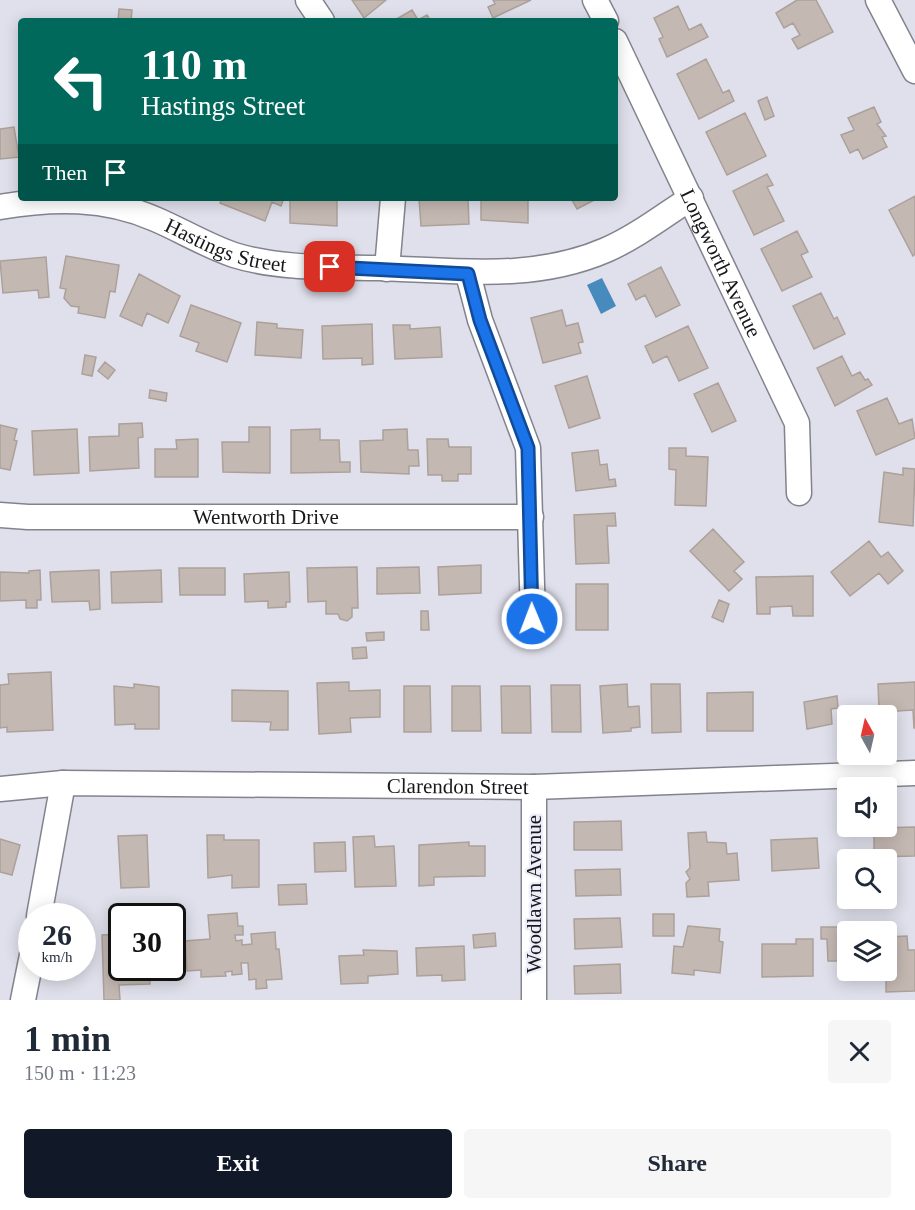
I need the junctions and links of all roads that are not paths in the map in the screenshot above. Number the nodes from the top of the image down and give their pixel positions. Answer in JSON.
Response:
{"nodes":[{"id":1,"x":308,"y":0,"type":"edge"},
{"id":2,"x":596,"y":0,"type":"edge"},
{"id":3,"x":878,"y":0,"type":"edge"},
{"id":4,"x":320,"y":18,"type":"edge"},
{"id":5,"x":605,"y":18,"type":"edge"},
{"id":6,"x":618,"y":47,"type":"edge"},
{"id":7,"x":915,"y":71,"type":"edge"},
{"id":8,"x":691,"y":198,"type":"junction"},
{"id":9,"x":50,"y":201,"type":"edge"},
{"id":10,"x":83,"y":201,"type":"edge"},
{"id":11,"x":393,"y":201,"type":"edge"},
{"id":12,"x":0,"y":207,"type":"edge"},
{"id":13,"x":387,"y":269,"type":"junction"},
{"id":14,"x":468,"y":274,"type":"junction"},
{"id":15,"x":799,"y":493,"type":"dead end"},
{"id":16,"x":0,"y":515,"type":"edge"},
{"id":17,"x":531,"y":517,"type":"junction"},
{"id":18,"x":532,"y":619,"type":"dead end"},
{"id":19,"x":915,"y":773,"type":"edge"},
{"id":20,"x":63,"y":783,"type":"junction"},
{"id":21,"x":534,"y":787,"type":"junction"},
{"id":22,"x":0,"y":789,"type":"edge"},
{"id":23,"x":41,"y":903,"type":"edge"},
{"id":24,"x":27,"y":981,"type":"edge"},
{"id":25,"x":23,"y":1000,"type":"edge"},
{"id":26,"x":534,"y":1000,"type":"edge"}],
"edges":[{"from":1,"to":4,"type":"street"},
{"from":2,"to":5,"type":"street"},
{"from":3,"to":7,"type":"street"},
{"from":6,"to":8,"type":"street","name":"Longworth Avenue"},
{"from":8,"to":14,"type":"street","name":"Hastings Street"},
{"from":8,"to":15,"type":"street","name":"Longworth Avenue"},
{"from":9,"to":12,"type":"street","name":"Hastings Street"},
{"from":10,"to":13,"type":"street","name":"Hastings Street"},
{"from":11,"to":13,"type":"street"},
{"from":13,"to":14,"type":"street","name":"Hastings Street"},
{"from":14,"to":17,"type":"street"},
{"from":16,"to":17,"type":"street","name":"Wentworth Drive"},
{"from":17,"to":18,"type":"street"},
{"from":19,"to":21,"type":"street","name":"Clarendon Street"},
{"from":20,"to":21,"type":"street","name":"Clarendon Street"},
{"from":20,"to":22,"type":"street","name":"Clarendon Street"},
{"from":20,"to":23,"type":"street"},
{"from":21,"to":26,"type":"street","name":"Woodlawn Avenue"},
{"from":24,"to":25,"type":"street"}]}
